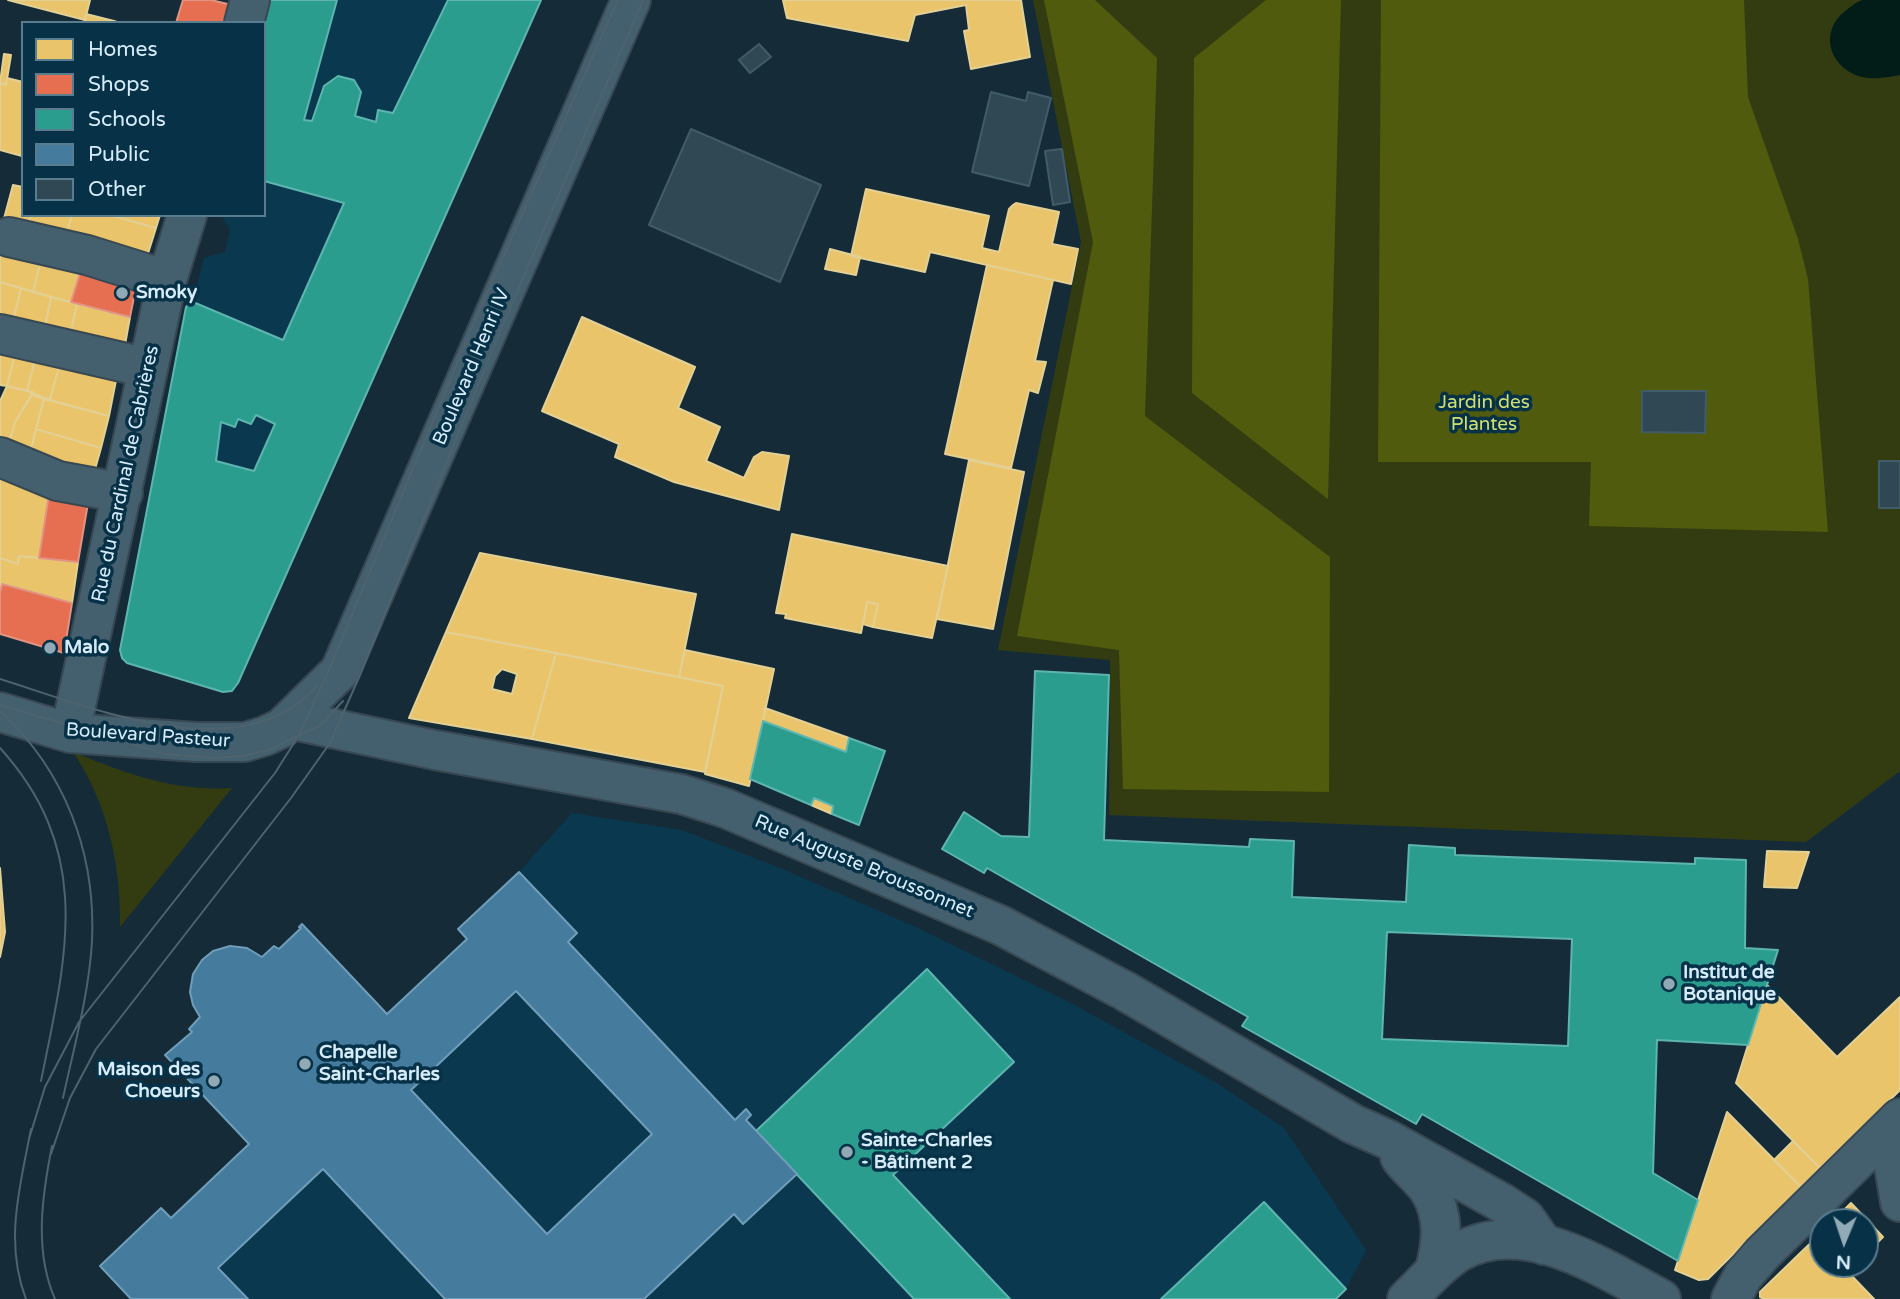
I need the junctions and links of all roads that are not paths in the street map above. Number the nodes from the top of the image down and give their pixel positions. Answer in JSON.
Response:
{"nodes":[{"id":1,"x":631,"y":0,"type":"edge"},
{"id":2,"x":186,"y":217,"type":"edge"},
{"id":3,"x":9,"y":237,"type":"dead end"},
{"id":4,"x":167,"y":280,"type":"junction"},
{"id":5,"x":0,"y":334,"type":"edge"},
{"id":6,"x":148,"y":368,"type":"junction"},
{"id":7,"x":0,"y":457,"type":"edge"},
{"id":8,"x":122,"y":493,"type":"junction"},
{"id":9,"x":0,"y":712,"type":"edge"},
{"id":10,"x":293,"y":720,"type":"junction"},
{"id":11,"x":70,"y":733,"type":"junction"},
{"id":12,"x":1894,"y":1124,"type":"edge"},
{"id":13,"x":1389,"y":1140,"type":"junction"},
{"id":14,"x":1475,"y":1188,"type":"junction"},
{"id":15,"x":1900,"y":1202,"type":"edge"},
{"id":16,"x":1440,"y":1213,"type":"junction"},
{"id":17,"x":1544,"y":1245,"type":"junction"},
{"id":18,"x":1435,"y":1270,"type":"junction"},
{"id":19,"x":1407,"y":1299,"type":"edge"},
{"id":20,"x":1661,"y":1299,"type":"edge"},
{"id":21,"x":1731,"y":1299,"type":"edge"}],
"edges":[{"from":1,"to":10,"type":"street","name":"Boulevard Henri IV"},
{"from":2,"to":4,"type":"street","name":"Rue du Cardinal de Cabrières"},
{"from":3,"to":4,"type":"street"},
{"from":4,"to":6,"type":"street","name":"Rue du Cardinal de Cabrières"},
{"from":5,"to":6,"type":"street"},
{"from":6,"to":8,"type":"street","name":"Rue du Cardinal de Cabrières"},
{"from":7,"to":8,"type":"street"},
{"from":8,"to":11,"type":"street","name":"Rue du Cardinal de Cabrières"},
{"from":9,"to":11,"type":"street","name":"Boulevard Pasteur"},
{"from":10,"to":11,"type":"street","name":"Boulevard Pasteur"},
{"from":10,"to":13,"type":"street","name":"Rue Auguste Broussonnet"},
{"from":12,"to":15,"type":"street"},
{"from":12,"to":21,"type":"street"},
{"from":13,"to":14,"type":"street","name":"Rue Auguste Broussonnet"},
{"from":13,"to":16,"type":"street"},
{"from":14,"to":16,"type":"street"},
{"from":14,"to":17,"type":"street","name":"Rue Auguste Broussonnet"},
{"from":16,"to":18,"type":"street"},
{"from":17,"to":18,"type":"street"},
{"from":17,"to":20,"type":"street"},
{"from":18,"to":19,"type":"street"}]}
